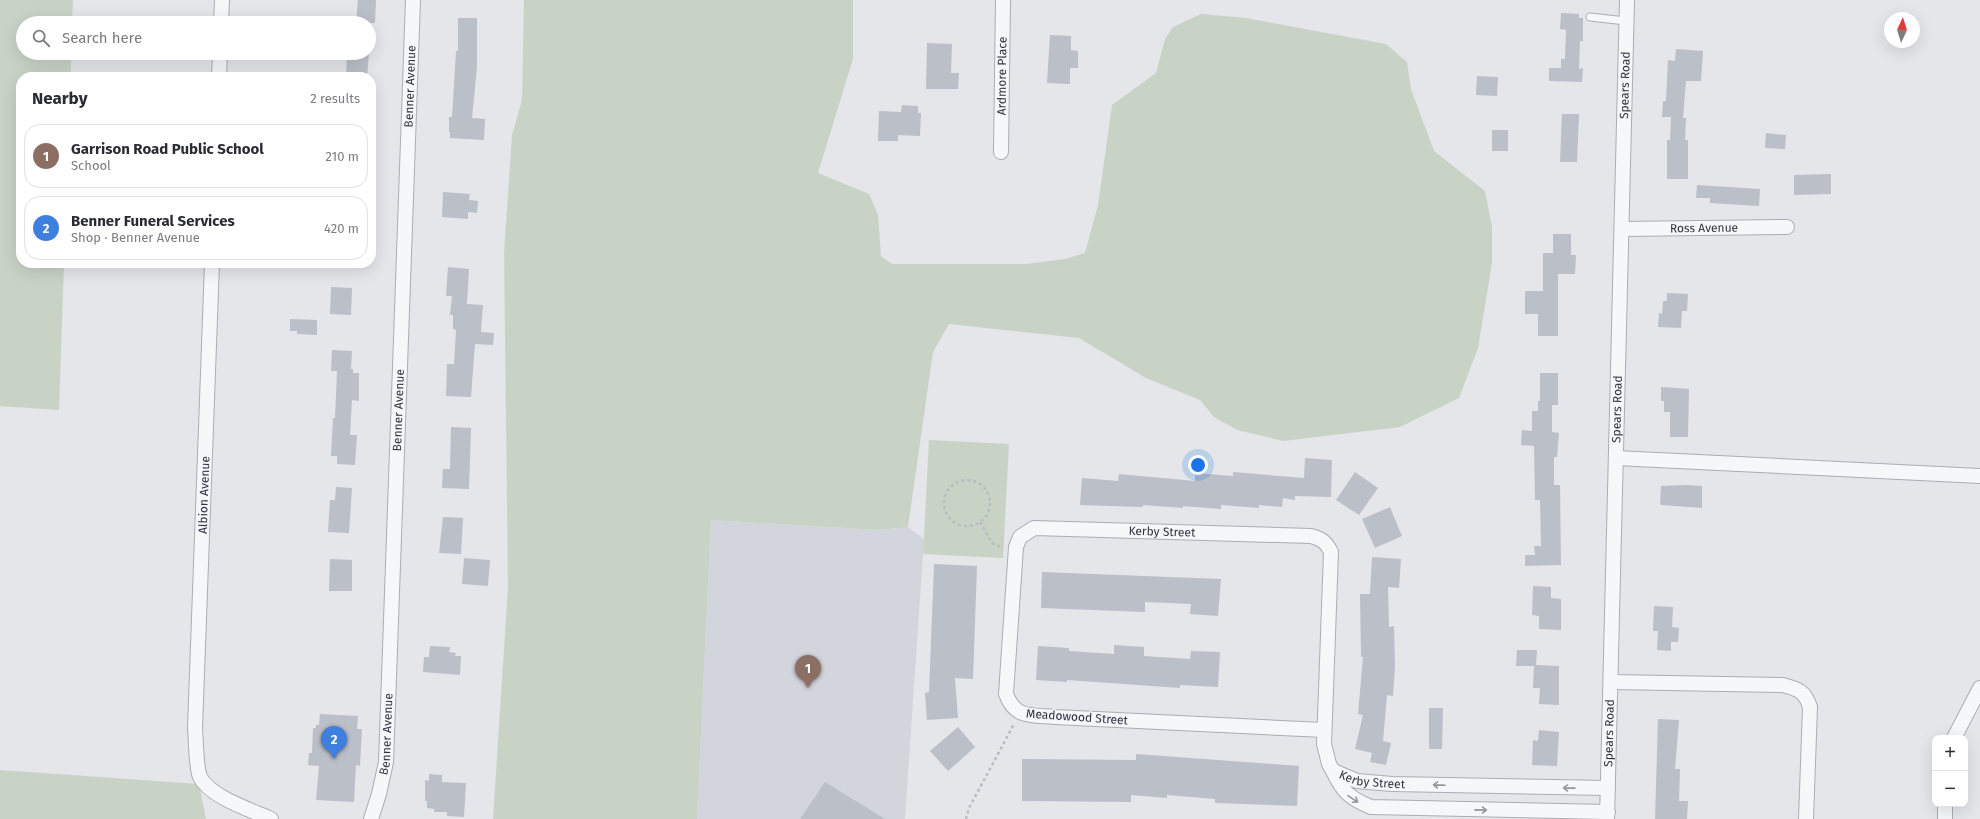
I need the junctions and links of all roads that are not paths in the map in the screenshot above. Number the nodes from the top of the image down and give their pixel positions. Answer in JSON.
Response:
{"nodes":[{"id":1,"x":222,"y":0,"type":"edge"},
{"id":2,"x":413,"y":0,"type":"edge"},
{"id":3,"x":1003,"y":0,"type":"edge"},
{"id":4,"x":1627,"y":0,"type":"edge"},
{"id":5,"x":221,"y":16,"type":"edge"},
{"id":6,"x":1590,"y":17,"type":"dead end"},
{"id":7,"x":1626,"y":21,"type":"junction"},
{"id":8,"x":220,"y":60,"type":"edge"},
{"id":9,"x":219,"y":72,"type":"edge"},
{"id":10,"x":1001,"y":152,"type":"dead end"},
{"id":11,"x":1787,"y":227,"type":"dead end"},
{"id":12,"x":1622,"y":229,"type":"junction"},
{"id":13,"x":212,"y":268,"type":"edge"},
{"id":14,"x":1616,"y":458,"type":"junction"},
{"id":15,"x":1980,"y":476,"type":"edge"},
{"id":16,"x":1026,"y":532,"type":"joint"},
{"id":17,"x":1611,"y":682,"type":"junction"},
{"id":18,"x":1980,"y":688,"type":"edge"},
{"id":19,"x":1324,"y":730,"type":"junction"},
{"id":20,"x":1956,"y":735,"type":"edge"},
{"id":21,"x":1333,"y":771,"type":"junction"},
{"id":22,"x":1608,"y":788,"type":"junction"},
{"id":23,"x":1945,"y":807,"type":"edge"},
{"id":24,"x":1608,"y":816,"type":"edge"},
{"id":25,"x":271,"y":819,"type":"edge"},
{"id":26,"x":371,"y":819,"type":"edge"},
{"id":27,"x":1806,"y":819,"type":"edge"},
{"id":28,"x":1945,"y":819,"type":"edge"}],
"edges":[{"from":1,"to":5,"type":"street"},
{"from":2,"to":26,"type":"street","name":"Benner Avenue"},
{"from":3,"to":10,"type":"street","name":"Ardmore Place"},
{"from":4,"to":7,"type":"street","name":"Spears Road"},
{"from":6,"to":7,"type":"lane"},
{"from":7,"to":12,"type":"street","name":"Spears Road"},
{"from":8,"to":9,"type":"street"},
{"from":11,"to":12,"type":"street","name":"Ross Avenue"},
{"from":12,"to":14,"type":"street","name":"Spears Road"},
{"from":13,"to":25,"type":"street","name":"Albion Avenue"},
{"from":14,"to":15,"type":"street"},
{"from":14,"to":17,"type":"street","name":"Spears Road"},
{"from":16,"to":19,"type":"street","name":"Kerby Street"},
{"from":16,"to":19,"type":"street","name":"Meadowood Street"},
{"from":17,"to":22,"type":"street","name":"Spears Road"},
{"from":17,"to":27,"type":"street"},
{"from":18,"to":20,"type":"street"},
{"from":19,"to":21,"type":"street"},
{"from":22,"to":21,"type":"street","name":"Kerby Street","one_way":true},
{"from":21,"to":24,"type":"street","name":"Kerby Street","one_way":true},
{"from":22,"to":24,"type":"street","name":"Spears Road"},
{"from":23,"to":28,"type":"street"}]}
